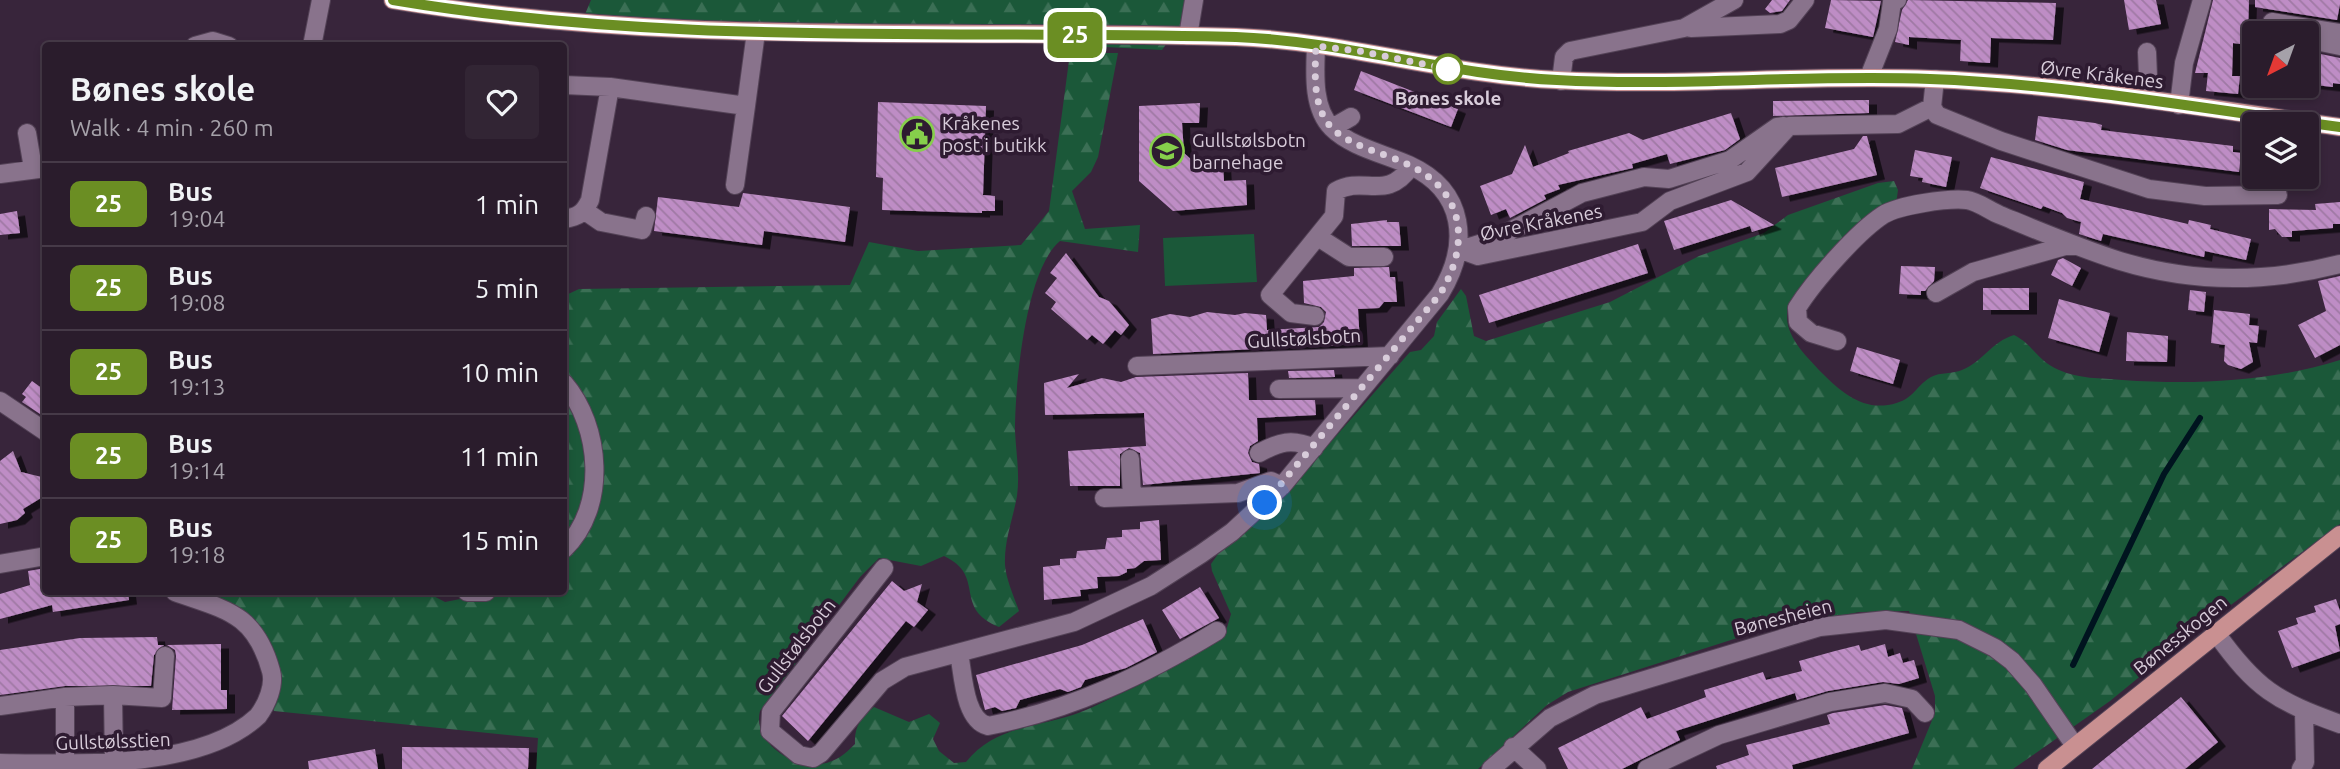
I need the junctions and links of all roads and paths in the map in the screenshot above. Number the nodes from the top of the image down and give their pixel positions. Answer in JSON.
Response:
{"nodes":[{"id":1,"x":321,"y":0,"type":"edge"},
{"id":2,"x":393,"y":0,"type":"edge"},
{"id":3,"x":1194,"y":0,"type":"edge"},
{"id":4,"x":1734,"y":0,"type":"edge"},
{"id":5,"x":1805,"y":0,"type":"edge"},
{"id":6,"x":1896,"y":0,"type":"edge"},
{"id":7,"x":2202,"y":0,"type":"edge"},
{"id":8,"x":1684,"y":28,"type":"junction"},
{"id":9,"x":756,"y":32,"type":"junction"},
{"id":10,"x":2319,"y":32,"type":"edge"},
{"id":11,"x":2340,"y":33,"type":"edge"},
{"id":12,"x":1188,"y":36,"type":"junction"},
{"id":13,"x":2319,"y":41,"type":"edge"},
{"id":14,"x":313,"y":42,"type":"edge"},
{"id":15,"x":1316,"y":46,"type":"junction"},
{"id":16,"x":2340,"y":46,"type":"edge"},
{"id":17,"x":2147,"y":52,"type":"dead end"},
{"id":18,"x":1869,"y":77,"type":"junction"},
{"id":19,"x":1935,"y":79,"type":"junction"},
{"id":20,"x":1561,"y":81,"type":"junction"},
{"id":21,"x":567,"y":85,"type":"edge"},
{"id":22,"x":610,"y":87,"type":"junction"},
{"id":23,"x":2149,"y":100,"type":"junction"},
{"id":24,"x":2179,"y":105,"type":"junction"},
{"id":25,"x":746,"y":106,"type":"junction"},
{"id":26,"x":1932,"y":107,"type":"junction"},
{"id":27,"x":1351,"y":117,"type":"dead end"},
{"id":28,"x":1789,"y":126,"type":"junction"},
{"id":29,"x":2340,"y":127,"type":"edge"},
{"id":30,"x":1332,"y":128,"type":"junction"},
{"id":31,"x":27,"y":132,"type":"dead end"},
{"id":32,"x":1411,"y":166,"type":"junction"},
{"id":33,"x":39,"y":168,"type":"edge"},
{"id":34,"x":0,"y":174,"type":"edge"},
{"id":35,"x":735,"y":184,"type":"dead end"},
{"id":36,"x":2278,"y":195,"type":"dead end"},
{"id":37,"x":584,"y":211,"type":"junction"},
{"id":38,"x":646,"y":216,"type":"dead end"},
{"id":39,"x":567,"y":218,"type":"edge"},
{"id":40,"x":1318,"y":236,"type":"junction"},
{"id":41,"x":2077,"y":246,"type":"junction"},
{"id":42,"x":1459,"y":249,"type":"junction"},
{"id":43,"x":1384,"y":257,"type":"dead end"},
{"id":44,"x":2340,"y":264,"type":"edge"},
{"id":45,"x":1936,"y":293,"type":"dead end"},
{"id":46,"x":1315,"y":316,"type":"dead end"},
{"id":47,"x":1837,"y":341,"type":"dead end"},
{"id":48,"x":1390,"y":356,"type":"junction"},
{"id":49,"x":1137,"y":366,"type":"dead end"},
{"id":50,"x":567,"y":386,"type":"edge"},
{"id":51,"x":1362,"y":388,"type":"junction"},
{"id":52,"x":1279,"y":389,"type":"dead end"},
{"id":53,"x":0,"y":401,"type":"edge"},
{"id":54,"x":42,"y":429,"type":"edge"},
{"id":55,"x":1314,"y":448,"type":"junction"},
{"id":56,"x":1259,"y":453,"type":"dead end"},
{"id":57,"x":1130,"y":459,"type":"dead end"},
{"id":58,"x":1282,"y":486,"type":"junction"},
{"id":59,"x":1132,"y":497,"type":"junction"},
{"id":60,"x":1104,"y":498,"type":"dead end"},
{"id":61,"x":2340,"y":535,"type":"edge"},
{"id":62,"x":567,"y":546,"type":"edge"},
{"id":63,"x":42,"y":557,"type":"edge"},
{"id":64,"x":0,"y":564,"type":"edge"},
{"id":65,"x":884,"y":568,"type":"dead end"},
{"id":66,"x":184,"y":595,"type":"edge"},
{"id":67,"x":1217,"y":631,"type":"dead end"},
{"id":68,"x":2216,"y":633,"type":"junction"},
{"id":69,"x":959,"y":653,"type":"junction"},
{"id":70,"x":164,"y":656,"type":"dead end"},
{"id":71,"x":113,"y":695,"type":"junction"},
{"id":72,"x":65,"y":697,"type":"junction"},
{"id":73,"x":0,"y":706,"type":"edge"},
{"id":74,"x":2304,"y":711,"type":"junction"},
{"id":75,"x":1925,"y":713,"type":"dead end"},
{"id":76,"x":2340,"y":724,"type":"edge"},
{"id":77,"x":2075,"y":746,"type":"junction"},
{"id":78,"x":1513,"y":747,"type":"junction"},
{"id":79,"x":0,"y":763,"type":"edge"},
{"id":80,"x":65,"y":765,"type":"junction"},
{"id":81,"x":114,"y":765,"type":"junction"},
{"id":82,"x":25,"y":766,"type":"edge"},
{"id":83,"x":1492,"y":769,"type":"edge"},
{"id":84,"x":1537,"y":769,"type":"edge"},
{"id":85,"x":1647,"y":769,"type":"edge"},
{"id":86,"x":2047,"y":769,"type":"edge"},
{"id":87,"x":2301,"y":769,"type":"edge"}],
"edges":[{"from":1,"to":14,"type":"street"},
{"from":2,"to":9,"type":"main road","name":"Øvre Kråkenes"},
{"from":3,"to":12,"type":"street"},
{"from":4,"to":8,"type":"street"},
{"from":5,"to":8,"type":"street"},
{"from":6,"to":18,"type":"street"},
{"from":7,"to":24,"type":"street","name":"Øvre Kråkenes"},
{"from":8,"to":20,"type":"street"},
{"from":9,"to":12,"type":"main road","name":"Øvre Kråkenes"},
{"from":9,"to":25,"type":"street"},
{"from":10,"to":11,"type":"street"},
{"from":12,"to":15,"type":"main road","name":"Øvre Kråkenes"},
{"from":13,"to":16,"type":"street"},
{"from":15,"to":20,"type":"main road","name":"Øvre Kråkenes"},
{"from":15,"to":30,"type":"street"},
{"from":17,"to":23,"type":"street"},
{"from":18,"to":19,"type":"main road","name":"Øvre Kråkenes"},
{"from":18,"to":20,"type":"main road","name":"Øvre Kråkenes"},
{"from":19,"to":23,"type":"main road","name":"Øvre Kråkenes"},
{"from":19,"to":26,"type":"street"},
{"from":21,"to":22,"type":"street"},
{"from":22,"to":25,"type":"street"},
{"from":22,"to":37,"type":"street"},
{"from":23,"to":24,"type":"main road","name":"Øvre Kråkenes"},
{"from":24,"to":29,"type":"main road","name":"Øvre Kråkenes"},
{"from":25,"to":35,"type":"street"},
{"from":26,"to":28,"type":"street","name":"Øvre Kråkenes"},
{"from":26,"to":36,"type":"street"},
{"from":27,"to":30,"type":"street"},
{"from":28,"to":42,"type":"street","name":"Øvre Kråkenes"},
{"from":28,"to":42,"type":"street","name":"Øvre Kråkenes"},
{"from":30,"to":32,"type":"street","name":"Gullstølsbotn"},
{"from":31,"to":33,"type":"street"},
{"from":32,"to":40,"type":"street","name":"Gullstølsbotn"},
{"from":32,"to":42,"type":"street","name":"Gullstølsbotn"},
{"from":33,"to":34,"type":"street"},
{"from":37,"to":38,"type":"street"},
{"from":37,"to":39,"type":"street"},
{"from":40,"to":43,"type":"street"},
{"from":40,"to":46,"type":"street","name":"Gullstølsbotn"},
{"from":41,"to":44,"type":"street"},
{"from":41,"to":45,"type":"street"},
{"from":41,"to":47,"type":"street"},
{"from":42,"to":48,"type":"street","name":"Gullstølsbotn"},
{"from":48,"to":49,"type":"street","name":"Gullstølsbotn"},
{"from":48,"to":51,"type":"street","name":"Gullstølsbotn"},
{"from":50,"to":62,"type":"street"},
{"from":51,"to":52,"type":"street"},
{"from":51,"to":55,"type":"street","name":"Gullstølsbotn"},
{"from":53,"to":54,"type":"street"},
{"from":55,"to":56,"type":"street"},
{"from":55,"to":58,"type":"street","name":"Gullstølsbotn"},
{"from":57,"to":59,"type":"street"},
{"from":58,"to":59,"type":"street"},
{"from":58,"to":69,"type":"street","name":"Gullstølsbotn"},
{"from":59,"to":60,"type":"street"},
{"from":61,"to":68,"type":"main road","name":"Bønesskogen"},
{"from":63,"to":64,"type":"street"},
{"from":65,"to":69,"type":"street","name":"Gullstølsbotn"},
{"from":66,"to":81,"type":"street","name":"Gullstølsstien"},
{"from":67,"to":69,"type":"street"},
{"from":68,"to":74,"type":"street"},
{"from":68,"to":77,"type":"main road","name":"Bønesskogen"},
{"from":70,"to":71,"type":"street","name":"Gullstølsstien"},
{"from":71,"to":72,"type":"street","name":"Gullstølsstien"},
{"from":71,"to":81,"type":"street"},
{"from":72,"to":73,"type":"street","name":"Gullstølsstien"},
{"from":72,"to":80,"type":"street"},
{"from":74,"to":76,"type":"street"},
{"from":74,"to":87,"type":"street"},
{"from":75,"to":85,"type":"street"},
{"from":77,"to":78,"type":"street","name":"Bønesheien"},
{"from":77,"to":86,"type":"main road","name":"Bønesskogen"},
{"from":78,"to":83,"type":"street","name":"Bønesheien"},
{"from":78,"to":84,"type":"street"},
{"from":79,"to":82,"type":"street","name":"Gullstølsstien"},
{"from":80,"to":81,"type":"street","name":"Gullstølsstien"},
{"from":80,"to":82,"type":"street","name":"Gullstølsstien"}]}
